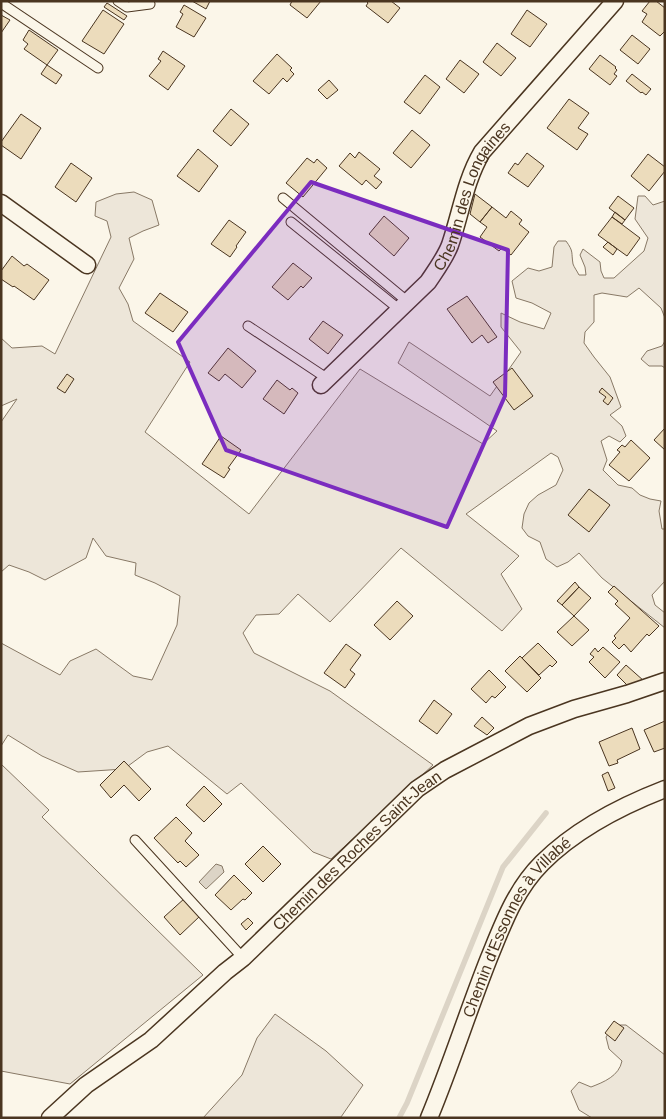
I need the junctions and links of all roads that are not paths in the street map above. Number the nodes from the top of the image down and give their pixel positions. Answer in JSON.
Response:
{"nodes":[{"id":1,"x":118,"y":1,"type":"edge"},
{"id":2,"x":615,"y":1,"type":"edge"},
{"id":3,"x":1,"y":3,"type":"edge"},
{"id":4,"x":150,"y":4,"type":"dead end"},
{"id":5,"x":98,"y":68,"type":"dead end"},
{"id":6,"x":283,"y":198,"type":"dead end"},
{"id":7,"x":1,"y":203,"type":"edge"},
{"id":8,"x":291,"y":222,"type":"dead end"},
{"id":9,"x":87,"y":265,"type":"dead end"},
{"id":10,"x":404,"y":306,"type":"junction"},
{"id":11,"x":248,"y":326,"type":"dead end"},
{"id":12,"x":325,"y":382,"type":"joint"},
{"id":13,"x":665,"y":681,"type":"edge"},
{"id":14,"x":665,"y":789,"type":"edge"},
{"id":15,"x":136,"y":840,"type":"dead end"},
{"id":16,"x":243,"y":958,"type":"junction"},
{"id":17,"x":50,"y":1118,"type":"edge"},
{"id":18,"x":429,"y":1118,"type":"edge"}],
"edges":[{"from":1,"to":4,"type":"lane"},
{"from":2,"to":10,"type":"street","name":"Chemin des Longaines"},
{"from":3,"to":5,"type":"lane"},
{"from":6,"to":10,"type":"lane"},
{"from":7,"to":9,"type":"street"},
{"from":8,"to":10,"type":"lane"},
{"from":10,"to":12,"type":"street","name":"Chemin des Longaines"},
{"from":11,"to":12,"type":"lane"},
{"from":13,"to":16,"type":"street","name":"Chemin des Roches Saint-Jean"},
{"from":14,"to":18,"type":"street","name":"Chemin d'Essonnes à Villabé"},
{"from":15,"to":16,"type":"lane"},
{"from":16,"to":17,"type":"street","name":"Chemin des Roches Saint-Jean"}]}
